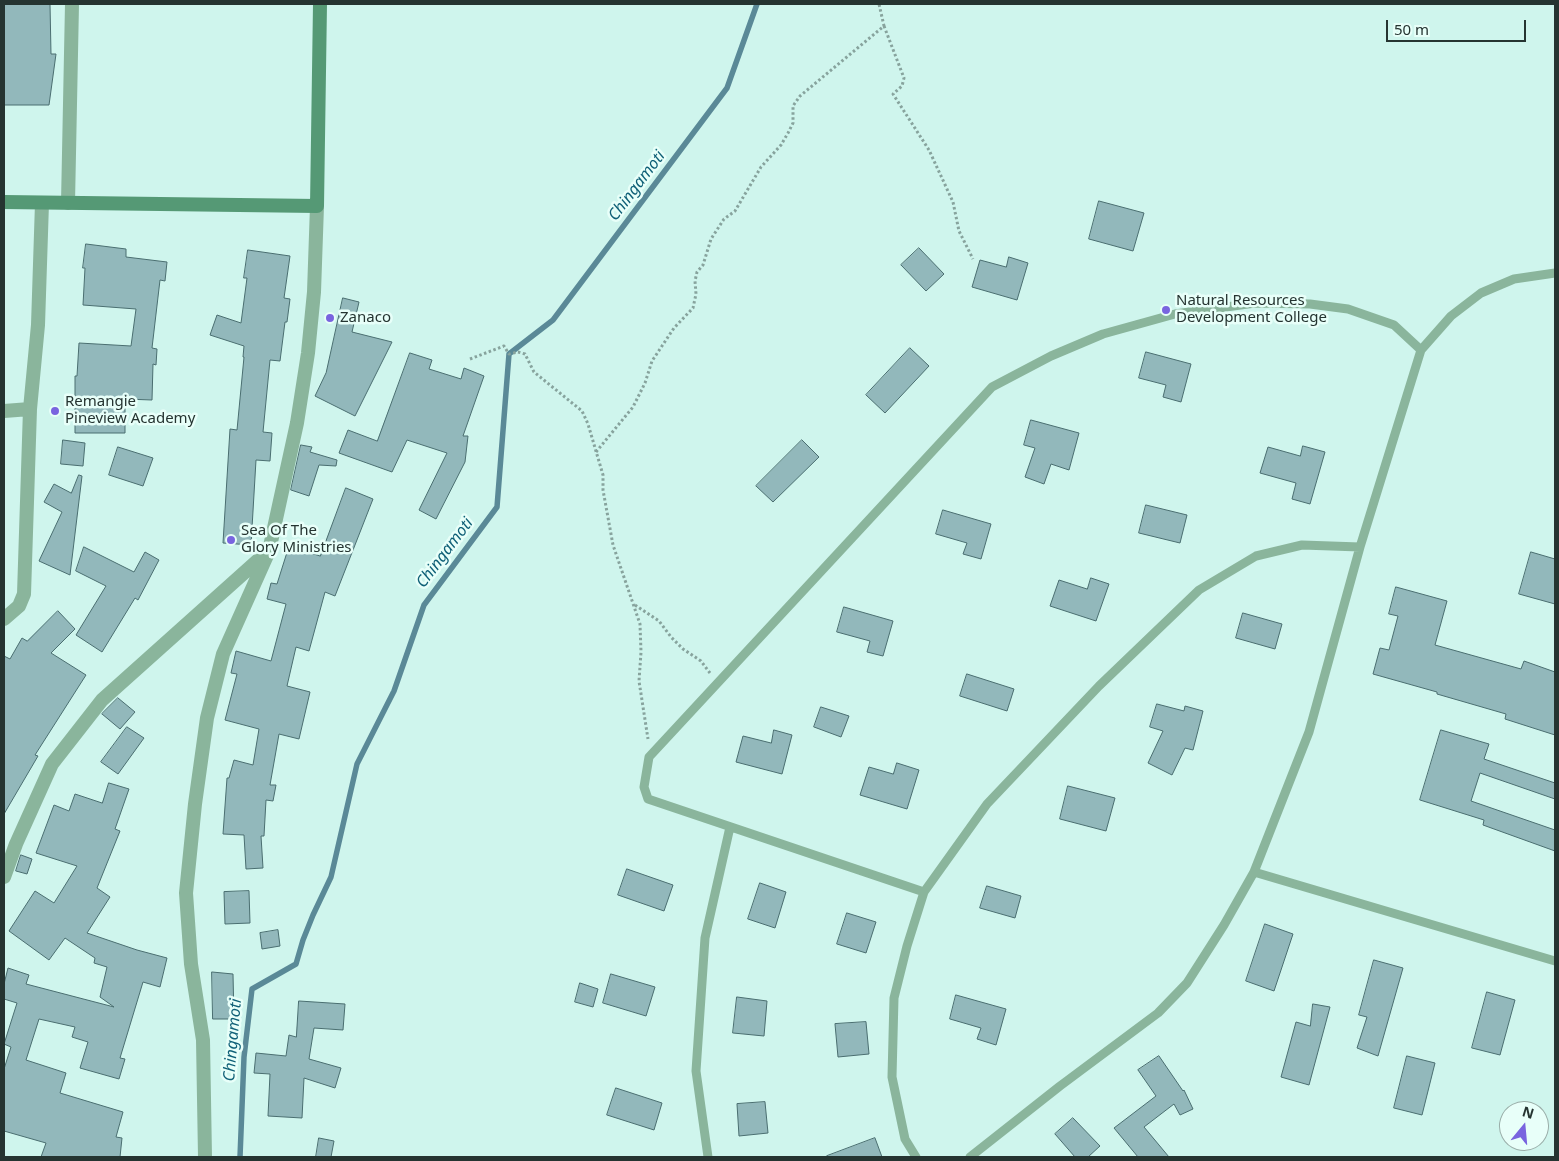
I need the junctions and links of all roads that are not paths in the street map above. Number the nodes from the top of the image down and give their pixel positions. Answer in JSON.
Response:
{"nodes":[{"id":1,"x":72,"y":4,"type":"edge"},
{"id":2,"x":320,"y":4,"type":"edge"},
{"id":3,"x":4,"y":202,"type":"edge"},
{"id":4,"x":42,"y":203,"type":"junction"},
{"id":5,"x":68,"y":203,"type":"junction"},
{"id":6,"x":317,"y":206,"type":"junction"},
{"id":7,"x":1555,"y":273,"type":"edge"},
{"id":8,"x":1421,"y":350,"type":"junction"},
{"id":9,"x":30,"y":409,"type":"junction"},
{"id":10,"x":4,"y":412,"type":"edge"},
{"id":11,"x":1360,"y":547,"type":"junction"},
{"id":12,"x":269,"y":550,"type":"junction"},
{"id":13,"x":4,"y":619,"type":"edge"},
{"id":14,"x":730,"y":827,"type":"junction"},
{"id":15,"x":1254,"y":872,"type":"junction"},
{"id":16,"x":4,"y":877,"type":"edge"},
{"id":17,"x":924,"y":892,"type":"junction"},
{"id":18,"x":1555,"y":961,"type":"edge"},
{"id":19,"x":204,"y":1157,"type":"edge"},
{"id":20,"x":708,"y":1157,"type":"edge"},
{"id":21,"x":916,"y":1157,"type":"edge"},
{"id":22,"x":970,"y":1157,"type":"edge"}],
"edges":[{"from":1,"to":5,"type":"street"},
{"from":2,"to":6,"type":"main road"},
{"from":3,"to":4,"type":"main road"},
{"from":4,"to":5,"type":"main road"},
{"from":4,"to":9,"type":"street"},
{"from":5,"to":6,"type":"main road"},
{"from":6,"to":12,"type":"street"},
{"from":7,"to":8,"type":"lane"},
{"from":8,"to":11,"type":"lane"},
{"from":8,"to":14,"type":"lane"},
{"from":9,"to":10,"type":"street"},
{"from":9,"to":13,"type":"street"},
{"from":11,"to":15,"type":"lane"},
{"from":11,"to":17,"type":"lane"},
{"from":12,"to":16,"type":"street"},
{"from":12,"to":19,"type":"street"},
{"from":14,"to":17,"type":"lane"},
{"from":14,"to":20,"type":"lane"},
{"from":15,"to":18,"type":"lane"},
{"from":15,"to":22,"type":"lane"},
{"from":17,"to":21,"type":"lane"}]}
